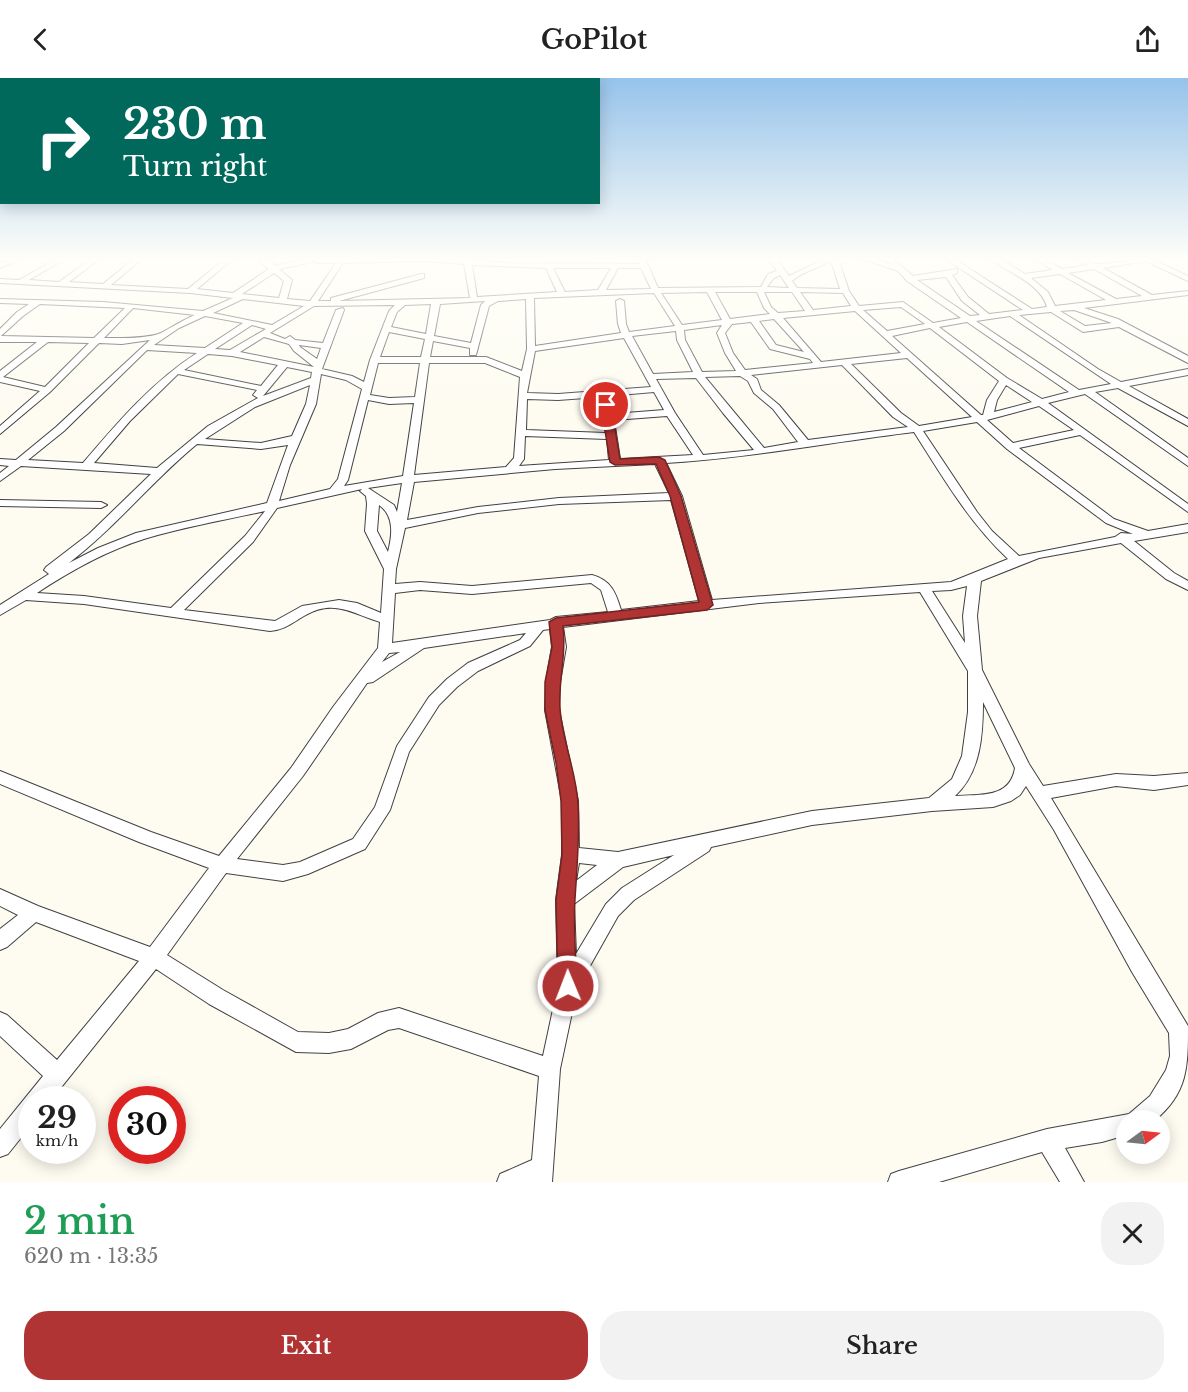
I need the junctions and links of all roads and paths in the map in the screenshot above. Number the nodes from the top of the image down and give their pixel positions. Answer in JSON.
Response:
{"nodes":[{"id":1,"x":1052,"y":309,"type":"edge"},
{"id":2,"x":27,"y":310,"type":"edge"},
{"id":3,"x":127,"y":310,"type":"edge"},
{"id":4,"x":161,"y":310,"type":"edge"},
{"id":5,"x":211,"y":310,"type":"edge"},
{"id":6,"x":304,"y":310,"type":"edge"},
{"id":7,"x":337,"y":310,"type":"edge"},
{"id":8,"x":435,"y":310,"type":"edge"},
{"id":9,"x":481,"y":310,"type":"edge"},
{"id":10,"x":531,"y":310,"type":"edge"},
{"id":11,"x":621,"y":310,"type":"edge"},
{"id":12,"x":669,"y":310,"type":"edge"},
{"id":13,"x":721,"y":310,"type":"edge"},
{"id":14,"x":769,"y":310,"type":"edge"},
{"id":15,"x":809,"y":310,"type":"edge"},
{"id":16,"x":842,"y":310,"type":"edge"},
{"id":17,"x":858,"y":310,"type":"edge"},
{"id":18,"x":911,"y":310,"type":"edge"},
{"id":19,"x":954,"y":310,"type":"edge"},
{"id":20,"x":978,"y":310,"type":"edge"},
{"id":21,"x":1027,"y":310,"type":"edge"},
{"id":22,"x":1048,"y":310,"type":"edge"},
{"id":23,"x":1080,"y":310,"type":"edge"},
{"id":24,"x":393,"y":311,"type":"edge"},
{"id":25,"x":1031,"y":312,"type":"junction"},
{"id":26,"x":204,"y":313,"type":"junction"},
{"id":27,"x":811,"y":313,"type":"junction"},
{"id":28,"x":1012,"y":314,"type":"junction"},
{"id":29,"x":775,"y":316,"type":"junction"},
{"id":30,"x":988,"y":317,"type":"junction"},
{"id":31,"x":968,"y":319,"type":"junction"},
{"id":32,"x":754,"y":320,"type":"junction"},
{"id":33,"x":251,"y":322,"type":"junction"},
{"id":34,"x":728,"y":323,"type":"junction"},
{"id":35,"x":1121,"y":324,"type":"junction"},
{"id":36,"x":277,"y":327,"type":"junction"},
{"id":37,"x":933,"y":327,"type":"junction"},
{"id":38,"x":680,"y":328,"type":"junction"},
{"id":39,"x":386,"y":329,"type":"junction"},
{"id":40,"x":0,"y":334,"type":"edge"},
{"id":41,"x":265,"y":334,"type":"junction"},
{"id":42,"x":886,"y":334,"type":"junction"},
{"id":43,"x":627,"y":336,"type":"junction"},
{"id":44,"x":12,"y":338,"type":"junction"},
{"id":45,"x":0,"y":339,"type":"edge"},
{"id":46,"x":47,"y":339,"type":"junction"},
{"id":47,"x":429,"y":339,"type":"junction"},
{"id":48,"x":94,"y":340,"type":"junction"},
{"id":49,"x":158,"y":340,"type":"junction"},
{"id":50,"x":122,"y":341,"type":"junction"},
{"id":51,"x":291,"y":342,"type":"junction"},
{"id":52,"x":327,"y":346,"type":"junction"},
{"id":53,"x":474,"y":346,"type":"junction"},
{"id":54,"x":531,"y":346,"type":"junction"},
{"id":55,"x":145,"y":347,"type":"junction"},
{"id":56,"x":206,"y":351,"type":"junction"},
{"id":57,"x":232,"y":353,"type":"junction"},
{"id":58,"x":910,"y":355,"type":"junction"},
{"id":59,"x":813,"y":357,"type":"junction"},
{"id":60,"x":424,"y":359,"type":"junction"},
{"id":61,"x":472,"y":359,"type":"junction"},
{"id":62,"x":374,"y":360,"type":"junction"},
{"id":63,"x":1188,"y":360,"type":"edge"},
{"id":64,"x":845,"y":363,"type":"junction"},
{"id":65,"x":284,"y":364,"type":"junction"},
{"id":66,"x":820,"y":366,"type":"junction"},
{"id":67,"x":317,"y":369,"type":"junction"},
{"id":68,"x":176,"y":371,"type":"junction"},
{"id":69,"x":1188,"y":372,"type":"edge"},
{"id":70,"x":742,"y":373,"type":"junction"},
{"id":71,"x":524,"y":375,"type":"junction"},
{"id":72,"x":701,"y":376,"type":"junction"},
{"id":73,"x":0,"y":377,"type":"edge"},
{"id":74,"x":649,"y":377,"type":"junction"},
{"id":75,"x":1004,"y":380,"type":"junction"},
{"id":76,"x":1120,"y":386,"type":"junction"},
{"id":77,"x":264,"y":388,"type":"junction"},
{"id":78,"x":656,"y":389,"type":"junction"},
{"id":79,"x":47,"y":390,"type":"junction"},
{"id":80,"x":365,"y":392,"type":"junction"},
{"id":81,"x":1082,"y":392,"type":"junction"},
{"id":82,"x":603,"y":393,"type":"junction"},
{"id":83,"x":522,"y":396,"type":"junction"},
{"id":84,"x":420,"y":400,"type":"junction"},
{"id":85,"x":1038,"y":402,"type":"junction"},
{"id":86,"x":250,"y":407,"type":"junction"},
{"id":87,"x":670,"y":413,"type":"junction"},
{"id":88,"x":609,"y":417,"type":"junction"},
{"id":89,"x":983,"y":418,"type":"junction"},
{"id":90,"x":1188,"y":423,"type":"edge"},
{"id":91,"x":917,"y":429,"type":"junction"},
{"id":92,"x":0,"y":431,"type":"edge"},
{"id":93,"x":1082,"y":431,"type":"junction"},
{"id":94,"x":522,"y":433,"type":"junction"},
{"id":95,"x":611,"y":436,"type":"junction"},
{"id":96,"x":297,"y":438,"type":"junction"},
{"id":97,"x":197,"y":441,"type":"junction"},
{"id":98,"x":805,"y":444,"type":"junction"},
{"id":99,"x":1011,"y":447,"type":"junction"},
{"id":100,"x":762,"y":452,"type":"junction"},
{"id":101,"x":700,"y":458,"type":"junction"},
{"id":102,"x":659,"y":460,"type":"junction"},
{"id":103,"x":0,"y":462,"type":"edge"},
{"id":104,"x":615,"y":462,"type":"junction"},
{"id":105,"x":1188,"y":463,"type":"edge"},
{"id":106,"x":20,"y":464,"type":"junction"},
{"id":107,"x":523,"y":464,"type":"junction"},
{"id":108,"x":86,"y":466,"type":"junction"},
{"id":109,"x":160,"y":471,"type":"junction"},
{"id":110,"x":0,"y":478,"type":"edge"},
{"id":111,"x":408,"y":479,"type":"junction"},
{"id":112,"x":349,"y":483,"type":"junction"},
{"id":113,"x":371,"y":493,"type":"junction"},
{"id":114,"x":676,"y":496,"type":"junction"},
{"id":115,"x":276,"y":499,"type":"junction"},
{"id":116,"x":0,"y":503,"type":"edge"},
{"id":117,"x":101,"y":505,"type":"dead end"},
{"id":118,"x":1188,"y":509,"type":"edge"},
{"id":119,"x":1110,"y":520,"type":"junction"},
{"id":120,"x":400,"y":528,"type":"junction"},
{"id":121,"x":1188,"y":528,"type":"edge"},
{"id":122,"x":1149,"y":536,"type":"junction"},
{"id":123,"x":1122,"y":540,"type":"junction"},
{"id":124,"x":1016,"y":559,"type":"junction"},
{"id":125,"x":390,"y":569,"type":"junction"},
{"id":126,"x":975,"y":579,"type":"junction"},
{"id":127,"x":1188,"y":586,"type":"edge"},
{"id":128,"x":390,"y":589,"type":"junction"},
{"id":129,"x":924,"y":589,"type":"junction"},
{"id":130,"x":22,"y":596,"type":"junction"},
{"id":131,"x":0,"y":600,"type":"edge"},
{"id":132,"x":707,"y":605,"type":"junction"},
{"id":133,"x":0,"y":611,"type":"edge"},
{"id":134,"x":174,"y":612,"type":"junction"},
{"id":135,"x":616,"y":615,"type":"junction"},
{"id":136,"x":387,"y":619,"type":"junction"},
{"id":137,"x":548,"y":624,"type":"junction"},
{"id":138,"x":425,"y":643,"type":"junction"},
{"id":139,"x":385,"y":649,"type":"junction"},
{"id":140,"x":975,"y":670,"type":"junction"},
{"id":141,"x":362,"y":681,"type":"junction"},
{"id":142,"x":1023,"y":768,"type":"junction"},
{"id":143,"x":0,"y":777,"type":"edge"},
{"id":144,"x":1188,"y":779,"type":"edge"},
{"id":145,"x":1039,"y":793,"type":"junction"},
{"id":146,"x":932,"y":804,"type":"junction"},
{"id":147,"x":710,"y":841,"type":"junction"},
{"id":148,"x":570,"y":855,"type":"junction"},
{"id":149,"x":618,"y":860,"type":"junction"},
{"id":150,"x":222,"y":865,"type":"junction"},
{"id":151,"x":0,"y":897,"type":"edge"},
{"id":152,"x":566,"y":900,"type":"junction"},
{"id":153,"x":33,"y":913,"type":"junction"},
{"id":154,"x":0,"y":940,"type":"edge"},
{"id":155,"x":154,"y":957,"type":"junction"},
{"id":156,"x":568,"y":986,"type":"junction"},
{"id":157,"x":0,"y":1022,"type":"edge"},
{"id":158,"x":1184,"y":1039,"type":"edge"},
{"id":159,"x":550,"y":1069,"type":"junction"},
{"id":160,"x":57,"y":1074,"type":"junction"},
{"id":161,"x":48,"y":1086,"type":"edge"},
{"id":162,"x":1153,"y":1110,"type":"edge"},
{"id":163,"x":18,"y":1124,"type":"edge"},
{"id":164,"x":1116,"y":1127,"type":"edge"},
{"id":165,"x":1047,"y":1140,"type":"junction"},
{"id":166,"x":0,"y":1146,"type":"edge"},
{"id":167,"x":542,"y":1174,"type":"edge"},
{"id":168,"x":508,"y":1182,"type":"edge"},
{"id":169,"x":899,"y":1182,"type":"edge"},
{"id":170,"x":1073,"y":1182,"type":"edge"}],
"edges":[{"from":1,"to":35,"type":"street"},
{"from":2,"to":40,"type":"street"},
{"from":3,"to":48,"type":"street"},
{"from":4,"to":26,"type":"street"},
{"from":5,"to":26,"type":"street"},
{"from":6,"to":36,"type":"street"},
{"from":7,"to":52,"type":"street"},
{"from":8,"to":47,"type":"street"},
{"from":9,"to":53,"type":"street"},
{"from":10,"to":54,"type":"street"},
{"from":11,"to":43,"type":"street"},
{"from":12,"to":38,"type":"street"},
{"from":13,"to":34,"type":"street"},
{"from":14,"to":29,"type":"street"},
{"from":15,"to":27,"type":"street"},
{"from":16,"to":27,"type":"street"},
{"from":17,"to":42,"type":"street"},
{"from":18,"to":37,"type":"street"},
{"from":19,"to":31,"type":"street"},
{"from":20,"to":30,"type":"street"},
{"from":21,"to":25,"type":"street"},
{"from":22,"to":25,"type":"street"},
{"from":23,"to":35,"type":"street"},
{"from":24,"to":39,"type":"street"},
{"from":25,"to":28,"type":"street"},
{"from":26,"to":33,"type":"street"},
{"from":26,"to":49,"type":"street"},
{"from":27,"to":29,"type":"street"},
{"from":28,"to":30,"type":"street"},
{"from":28,"to":76,"type":"street"},
{"from":29,"to":32,"type":"street"},
{"from":29,"to":59,"type":"street"},
{"from":30,"to":31,"type":"street"},
{"from":31,"to":37,"type":"street"},
{"from":31,"to":81,"type":"street"},
{"from":32,"to":34,"type":"street"},
{"from":32,"to":59,"type":"street"},
{"from":33,"to":36,"type":"street"},
{"from":33,"to":56,"type":"street"},
{"from":34,"to":38,"type":"street"},
{"from":34,"to":70,"type":"street"},
{"from":35,"to":63,"type":"street"},
{"from":36,"to":41,"type":"street"},
{"from":36,"to":51,"type":"street"},
{"from":37,"to":42,"type":"street"},
{"from":37,"to":75,"type":"street"},
{"from":38,"to":43,"type":"street"},
{"from":38,"to":72,"type":"street"},
{"from":39,"to":47,"type":"street"},
{"from":39,"to":62,"type":"street"},
{"from":40,"to":44,"type":"street"},
{"from":41,"to":51,"type":"street"},
{"from":41,"to":57,"type":"street"},
{"from":42,"to":58,"type":"street"},
{"from":43,"to":54,"type":"street"},
{"from":43,"to":74,"type":"street"},
{"from":44,"to":45,"type":"street"},
{"from":44,"to":46,"type":"street"},
{"from":46,"to":48,"type":"street"},
{"from":46,"to":73,"type":"street"},
{"from":47,"to":53,"type":"street"},
{"from":47,"to":60,"type":"street"},
{"from":48,"to":50,"type":"street"},
{"from":48,"to":79,"type":"street"},
{"from":49,"to":50,"type":"street"},
{"from":49,"to":55,"type":"street"},
{"from":49,"to":56,"type":"street"},
{"from":50,"to":55,"type":"street"},
{"from":51,"to":52,"type":"street"},
{"from":51,"to":67,"type":"street"},
{"from":52,"to":67,"type":"street"},
{"from":53,"to":61,"type":"street"},
{"from":54,"to":71,"type":"street"},
{"from":55,"to":106,"type":"street"},
{"from":56,"to":57,"type":"street"},
{"from":56,"to":68,"type":"street"},
{"from":57,"to":65,"type":"street"},
{"from":58,"to":64,"type":"street"},
{"from":58,"to":89,"type":"street"},
{"from":59,"to":66,"type":"street"},
{"from":60,"to":61,"type":"street"},
{"from":60,"to":62,"type":"street"},
{"from":60,"to":84,"type":"street"},
{"from":61,"to":71,"type":"street"},
{"from":62,"to":80,"type":"street"},
{"from":64,"to":66,"type":"street"},
{"from":64,"to":91,"type":"street"},
{"from":65,"to":67,"type":"street"},
{"from":65,"to":77,"type":"street"},
{"from":66,"to":70,"type":"street"},
{"from":67,"to":80,"type":"street"},
{"from":67,"to":86,"type":"street"},
{"from":67,"to":96,"type":"street"},
{"from":68,"to":77,"type":"street"},
{"from":68,"to":108,"type":"street"},
{"from":69,"to":76,"type":"street"},
{"from":70,"to":72,"type":"street"},
{"from":70,"to":98,"type":"street"},
{"from":71,"to":83,"type":"street"},
{"from":72,"to":74,"type":"street"},
{"from":72,"to":100,"type":"street"},
{"from":73,"to":79,"type":"street"},
{"from":74,"to":78,"type":"street"},
{"from":75,"to":85,"type":"street"},
{"from":75,"to":89,"type":"street"},
{"from":76,"to":81,"type":"street"},
{"from":76,"to":90,"type":"street"},
{"from":77,"to":86,"type":"street"},
{"from":78,"to":82,"type":"street"},
{"from":78,"to":87,"type":"street"},
{"from":79,"to":92,"type":"street"},
{"from":80,"to":84,"type":"street"},
{"from":80,"to":112,"type":"street"},
{"from":81,"to":85,"type":"street"},
{"from":81,"to":105,"type":"street"},
{"from":82,"to":83,"type":"street"},
{"from":82,"to":88,"type":"street"},
{"from":83,"to":94,"type":"street"},
{"from":84,"to":111,"type":"street"},
{"from":85,"to":89,"type":"street"},
{"from":85,"to":93,"type":"street"},
{"from":86,"to":97,"type":"street"},
{"from":87,"to":88,"type":"street"},
{"from":87,"to":101,"type":"street"},
{"from":88,"to":95,"type":"street"},
{"from":89,"to":91,"type":"street"},
{"from":89,"to":99,"type":"street"},
{"from":91,"to":98,"type":"street"},
{"from":91,"to":124,"type":"street"},
{"from":93,"to":99,"type":"street"},
{"from":93,"to":118,"type":"street"},
{"from":94,"to":95,"type":"street"},
{"from":94,"to":107,"type":"street"},
{"from":95,"to":104,"type":"street"},
{"from":96,"to":97,"type":"street"},
{"from":96,"to":115,"type":"street"},
{"from":97,"to":109,"type":"street"},
{"from":98,"to":100,"type":"street"},
{"from":99,"to":119,"type":"street"},
{"from":100,"to":101,"type":"street"},
{"from":101,"to":102,"type":"street"},
{"from":102,"to":104,"type":"street"},
{"from":102,"to":114,"type":"street"},
{"from":103,"to":106,"type":"street"},
{"from":104,"to":107,"type":"street"},
{"from":106,"to":108,"type":"street"},
{"from":106,"to":110,"type":"street"},
{"from":107,"to":111,"type":"street"},
{"from":108,"to":109,"type":"street"},
{"from":109,"to":131,"type":"street"},
{"from":111,"to":112,"type":"street"},
{"from":111,"to":120,"type":"street"},
{"from":112,"to":113,"type":"street"},
{"from":112,"to":115,"type":"street"},
{"from":113,"to":120,"type":"street"},
{"from":113,"to":125,"type":"street"},
{"from":114,"to":120,"type":"street"},
{"from":114,"to":132,"type":"street"},
{"from":115,"to":130,"type":"street"},
{"from":115,"to":134,"type":"street"},
{"from":116,"to":117,"type":"street"},
{"from":119,"to":122,"type":"street"},
{"from":119,"to":123,"type":"street"},
{"from":120,"to":125,"type":"street"},
{"from":121,"to":122,"type":"street"},
{"from":122,"to":123,"type":"street"},
{"from":123,"to":124,"type":"street"},
{"from":123,"to":127,"type":"street"},
{"from":124,"to":126,"type":"street"},
{"from":125,"to":128,"type":"street"},
{"from":126,"to":129,"type":"street"},
{"from":126,"to":140,"type":"street"},
{"from":128,"to":135,"type":"street"},
{"from":128,"to":136,"type":"street"},
{"from":129,"to":132,"type":"street"},
{"from":129,"to":140,"type":"street"},
{"from":130,"to":133,"type":"street"},
{"from":130,"to":134,"type":"street"},
{"from":132,"to":135,"type":"street"},
{"from":134,"to":136,"type":"street"},
{"from":135,"to":137,"type":"street"},
{"from":136,"to":139,"type":"street"},
{"from":137,"to":138,"type":"street"},
{"from":137,"to":148,"type":"street"},
{"from":137,"to":150,"type":"street"},
{"from":138,"to":139,"type":"street"},
{"from":138,"to":141,"type":"street"},
{"from":139,"to":141,"type":"street"},
{"from":140,"to":142,"type":"street"},
{"from":140,"to":146,"type":"street"},
{"from":141,"to":150,"type":"street"},
{"from":142,"to":145,"type":"street"},
{"from":142,"to":146,"type":"street"},
{"from":143,"to":150,"type":"street"},
{"from":144,"to":145,"type":"street"},
{"from":145,"to":158,"type":"street"},
{"from":146,"to":147,"type":"street"},
{"from":147,"to":149,"type":"street"},
{"from":147,"to":156,"type":"street"},
{"from":148,"to":149,"type":"street"},
{"from":148,"to":152,"type":"street"},
{"from":149,"to":152,"type":"street"},
{"from":150,"to":155,"type":"street"},
{"from":151,"to":153,"type":"street"},
{"from":152,"to":156,"type":"street"},
{"from":153,"to":154,"type":"street"},
{"from":153,"to":155,"type":"street"},
{"from":155,"to":159,"type":"street"},
{"from":155,"to":160,"type":"street"},
{"from":156,"to":159,"type":"street"},
{"from":157,"to":160,"type":"street"},
{"from":158,"to":162,"type":"street"},
{"from":159,"to":167,"type":"street"},
{"from":160,"to":161,"type":"street"},
{"from":163,"to":166,"type":"street"},
{"from":164,"to":165,"type":"street"},
{"from":165,"to":169,"type":"street"},
{"from":165,"to":170,"type":"street"},
{"from":167,"to":168,"type":"street"}]}
